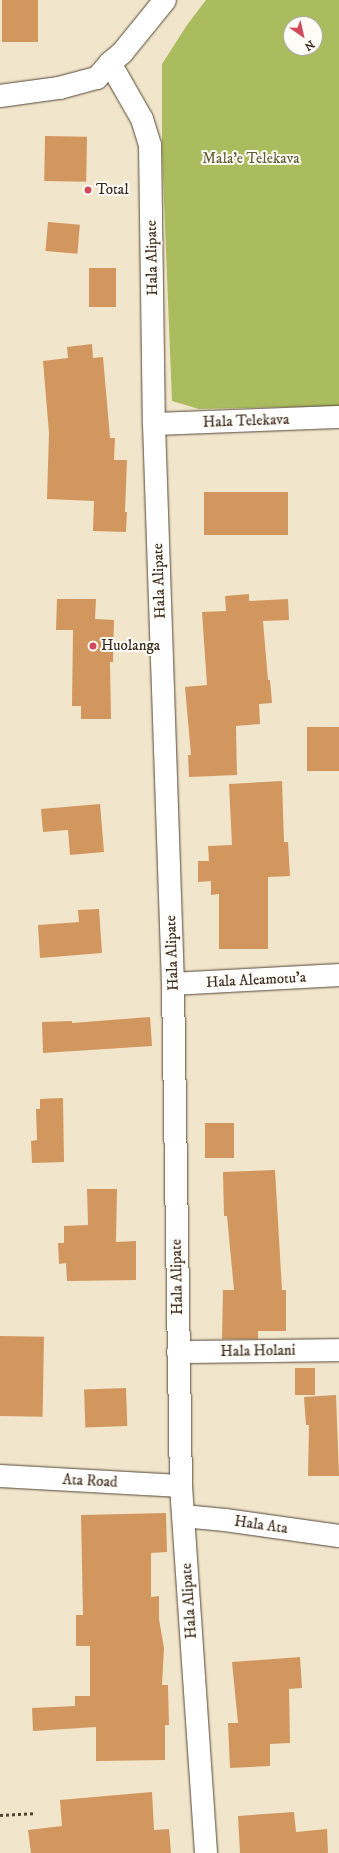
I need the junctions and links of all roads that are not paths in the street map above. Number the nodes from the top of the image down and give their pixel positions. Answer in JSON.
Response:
{"nodes":[{"id":1,"x":165,"y":0,"type":"edge"},
{"id":2,"x":110,"y":63,"type":"junction"},
{"id":3,"x":0,"y":96,"type":"edge"},
{"id":4,"x":339,"y":417,"type":"edge"},
{"id":5,"x":154,"y":424,"type":"junction"},
{"id":6,"x":339,"y":975,"type":"edge"},
{"id":7,"x":173,"y":984,"type":"junction"},
{"id":8,"x":339,"y":1350,"type":"edge"},
{"id":9,"x":178,"y":1352,"type":"junction"},
{"id":10,"x":0,"y":1476,"type":"edge"},
{"id":11,"x":181,"y":1486,"type":"junction"},
{"id":12,"x":184,"y":1516,"type":"junction"},
{"id":13,"x":339,"y":1536,"type":"edge"},
{"id":14,"x":206,"y":1853,"type":"edge"}],
"edges":[{"from":1,"to":2,"type":"street"},
{"from":2,"to":3,"type":"street"},
{"from":2,"to":5,"type":"street","name":"Hala Alipate"},
{"from":4,"to":5,"type":"street","name":"Hala Telekava"},
{"from":5,"to":7,"type":"street","name":"Hala Alipate"},
{"from":6,"to":7,"type":"street","name":"Hala Aleamotu'a"},
{"from":7,"to":9,"type":"street","name":"Hala Alipate"},
{"from":8,"to":9,"type":"street","name":"Hala Holani"},
{"from":9,"to":11,"type":"street","name":"Hala Alipate"},
{"from":10,"to":11,"type":"street","name":"Ata Road"},
{"from":11,"to":12,"type":"street","name":"Hala Alipate"},
{"from":12,"to":13,"type":"street","name":"Hala Ata"},
{"from":12,"to":14,"type":"street","name":"Hala Alipate"}]}
